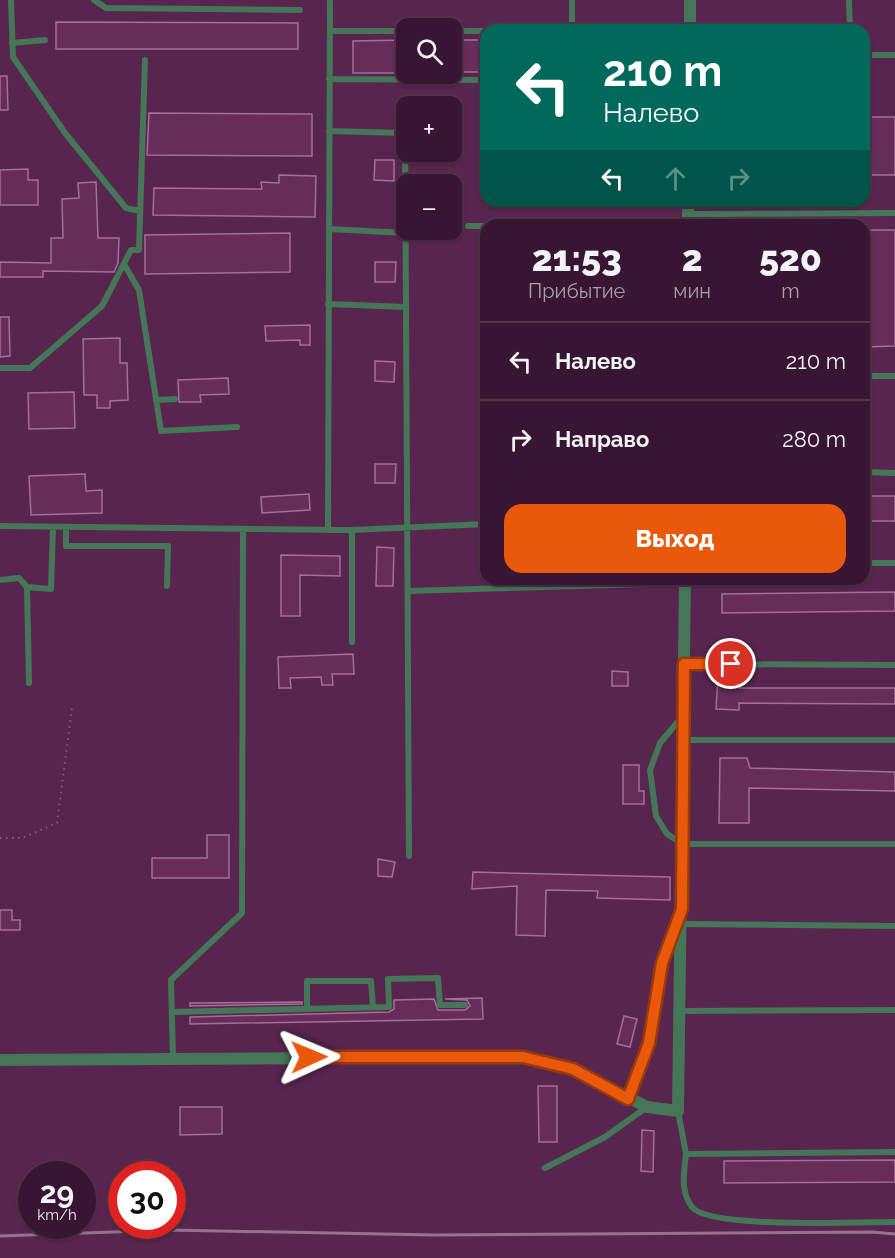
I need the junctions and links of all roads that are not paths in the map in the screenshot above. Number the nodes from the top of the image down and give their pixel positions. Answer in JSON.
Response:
{"nodes":[{"id":1,"x":11,"y":0,"type":"edge"},
{"id":2,"x":94,"y":0,"type":"edge"},
{"id":3,"x":330,"y":0,"type":"edge"},
{"id":4,"x":572,"y":0,"type":"edge"},
{"id":5,"x":690,"y":0,"type":"edge"},
{"id":6,"x":849,"y":0,"type":"edge"},
{"id":7,"x":300,"y":10,"type":"dead end"},
{"id":8,"x":572,"y":24,"type":"edge"},
{"id":9,"x":690,"y":24,"type":"edge"},
{"id":10,"x":850,"y":24,"type":"edge"},
{"id":11,"x":330,"y":31,"type":"junction"},
{"id":12,"x":396,"y":31,"type":"edge"},
{"id":13,"x":462,"y":31,"type":"edge"},
{"id":14,"x":480,"y":31,"type":"edge"},
{"id":15,"x":45,"y":40,"type":"dead end"},
{"id":16,"x":12,"y":43,"type":"junction"},
{"id":17,"x":870,"y":55,"type":"edge"},
{"id":18,"x":895,"y":55,"type":"edge"},
{"id":19,"x":145,"y":60,"type":"dead end"},
{"id":20,"x":329,"y":79,"type":"junction"},
{"id":21,"x":480,"y":80,"type":"edge"},
{"id":22,"x":329,"y":131,"type":"junction"},
{"id":23,"x":396,"y":133,"type":"edge"},
{"id":24,"x":140,"y":211,"type":"junction"},
{"id":25,"x":688,"y":213,"type":"edge"},
{"id":26,"x":895,"y":213,"type":"edge"},
{"id":27,"x":468,"y":226,"type":"dead end"},
{"id":28,"x":480,"y":226,"type":"edge"},
{"id":29,"x":329,"y":229,"type":"junction"},
{"id":30,"x":396,"y":233,"type":"edge"},
{"id":31,"x":405,"y":240,"type":"edge"},
{"id":32,"x":124,"y":264,"type":"junction"},
{"id":33,"x":328,"y":304,"type":"junction"},
{"id":34,"x":406,"y":307,"type":"junction"},
{"id":35,"x":0,"y":368,"type":"edge"},
{"id":36,"x":870,"y":376,"type":"edge"},
{"id":37,"x":895,"y":376,"type":"edge"},
{"id":38,"x":175,"y":399,"type":"dead end"},
{"id":39,"x":156,"y":400,"type":"junction"},
{"id":40,"x":237,"y":427,"type":"dead end"},
{"id":41,"x":870,"y":472,"type":"edge"},
{"id":42,"x":895,"y":473,"type":"edge"},
{"id":43,"x":480,"y":524,"type":"edge"},
{"id":44,"x":0,"y":526,"type":"edge"},
{"id":45,"x":53,"y":527,"type":"junction"},
{"id":46,"x":66,"y":527,"type":"junction"},
{"id":47,"x":407,"y":528,"type":"junction"},
{"id":48,"x":243,"y":529,"type":"junction"},
{"id":49,"x":328,"y":530,"type":"junction"},
{"id":50,"x":352,"y":530,"type":"junction"},
{"id":51,"x":870,"y":563,"type":"edge"},
{"id":52,"x":895,"y":563,"type":"edge"},
{"id":53,"x":0,"y":580,"type":"edge"},
{"id":54,"x":574,"y":585,"type":"edge"},
{"id":55,"x":685,"y":585,"type":"edge"},
{"id":56,"x":167,"y":586,"type":"dead end"},
{"id":57,"x":27,"y":587,"type":"junction"},
{"id":58,"x":408,"y":591,"type":"junction"},
{"id":59,"x":352,"y":642,"type":"dead end"},
{"id":60,"x":684,"y":664,"type":"junction"},
{"id":61,"x":895,"y":665,"type":"edge"},
{"id":62,"x":29,"y":683,"type":"dead end"},
{"id":63,"x":684,"y":716,"type":"junction"},
{"id":64,"x":683,"y":740,"type":"junction"},
{"id":65,"x":895,"y":740,"type":"edge"},
{"id":66,"x":683,"y":844,"type":"junction"},
{"id":67,"x":895,"y":844,"type":"edge"},
{"id":68,"x":409,"y":856,"type":"dead end"},
{"id":69,"x":682,"y":909,"type":"junction"},
{"id":70,"x":682,"y":924,"type":"junction"},
{"id":71,"x":895,"y":926,"type":"edge"},
{"id":72,"x":465,"y":1005,"type":"dead end"},
{"id":73,"x":373,"y":1007,"type":"junction"},
{"id":74,"x":307,"y":1009,"type":"junction"},
{"id":75,"x":895,"y":1010,"type":"edge"},
{"id":76,"x":681,"y":1011,"type":"junction"},
{"id":77,"x":173,"y":1012,"type":"junction"},
{"id":78,"x":173,"y":1059,"type":"junction"},
{"id":79,"x":0,"y":1060,"type":"edge"},
{"id":80,"x":628,"y":1099,"type":"junction"},
{"id":81,"x":647,"y":1107,"type":"junction"},
{"id":82,"x":678,"y":1111,"type":"junction"},
{"id":83,"x":895,"y":1152,"type":"edge"},
{"id":84,"x":686,"y":1154,"type":"junction"},
{"id":85,"x":545,"y":1168,"type":"dead end"},
{"id":86,"x":895,"y":1222,"type":"edge"}],
"edges":[{"from":1,"to":16,"type":"lane"},
{"from":2,"to":7,"type":"lane"},
{"from":3,"to":11,"type":"lane"},
{"from":4,"to":8,"type":"lane"},
{"from":5,"to":9,"type":"street"},
{"from":6,"to":10,"type":"lane"},
{"from":11,"to":12,"type":"lane"},
{"from":11,"to":20,"type":"lane"},
{"from":13,"to":14,"type":"lane"},
{"from":15,"to":16,"type":"lane"},
{"from":16,"to":24,"type":"lane"},
{"from":17,"to":18,"type":"lane"},
{"from":19,"to":24,"type":"lane"},
{"from":20,"to":21,"type":"lane"},
{"from":20,"to":22,"type":"lane"},
{"from":22,"to":23,"type":"lane"},
{"from":22,"to":29,"type":"lane"},
{"from":24,"to":32,"type":"lane"},
{"from":25,"to":26,"type":"lane"},
{"from":27,"to":28,"type":"lane"},
{"from":29,"to":30,"type":"lane"},
{"from":29,"to":33,"type":"lane"},
{"from":31,"to":34,"type":"lane"},
{"from":32,"to":35,"type":"lane"},
{"from":32,"to":39,"type":"lane"},
{"from":33,"to":34,"type":"lane"},
{"from":33,"to":49,"type":"lane"},
{"from":34,"to":47,"type":"lane"},
{"from":36,"to":37,"type":"lane"},
{"from":38,"to":39,"type":"lane"},
{"from":39,"to":40,"type":"lane"},
{"from":41,"to":42,"type":"lane"},
{"from":43,"to":47,"type":"lane"},
{"from":44,"to":45,"type":"lane"},
{"from":45,"to":46,"type":"lane"},
{"from":45,"to":57,"type":"lane"},
{"from":46,"to":48,"type":"lane"},
{"from":46,"to":56,"type":"lane"},
{"from":47,"to":50,"type":"lane"},
{"from":47,"to":58,"type":"lane"},
{"from":48,"to":49,"type":"lane"},
{"from":48,"to":77,"type":"lane"},
{"from":49,"to":50,"type":"lane"},
{"from":50,"to":59,"type":"lane"},
{"from":51,"to":52,"type":"lane"},
{"from":53,"to":57,"type":"lane"},
{"from":54,"to":58,"type":"lane"},
{"from":55,"to":60,"type":"street"},
{"from":57,"to":62,"type":"lane"},
{"from":58,"to":68,"type":"lane"},
{"from":60,"to":61,"type":"lane"},
{"from":60,"to":63,"type":"street"},
{"from":63,"to":64,"type":"street"},
{"from":63,"to":66,"type":"lane"},
{"from":64,"to":65,"type":"lane"},
{"from":64,"to":66,"type":"street"},
{"from":66,"to":67,"type":"lane"},
{"from":66,"to":69,"type":"street"},
{"from":69,"to":70,"type":"street"},
{"from":69,"to":80,"type":"lane"},
{"from":70,"to":71,"type":"lane"},
{"from":70,"to":76,"type":"street"},
{"from":72,"to":73,"type":"lane"},
{"from":73,"to":74,"type":"lane"},
{"from":73,"to":74,"type":"lane"},
{"from":74,"to":77,"type":"lane"},
{"from":75,"to":76,"type":"lane"},
{"from":76,"to":82,"type":"street"},
{"from":77,"to":78,"type":"lane"},
{"from":78,"to":79,"type":"street"},
{"from":78,"to":80,"type":"street"},
{"from":80,"to":81,"type":"street"},
{"from":81,"to":82,"type":"street"},
{"from":81,"to":85,"type":"lane"},
{"from":82,"to":84,"type":"lane"},
{"from":83,"to":84,"type":"lane"},
{"from":84,"to":86,"type":"lane"}]}
